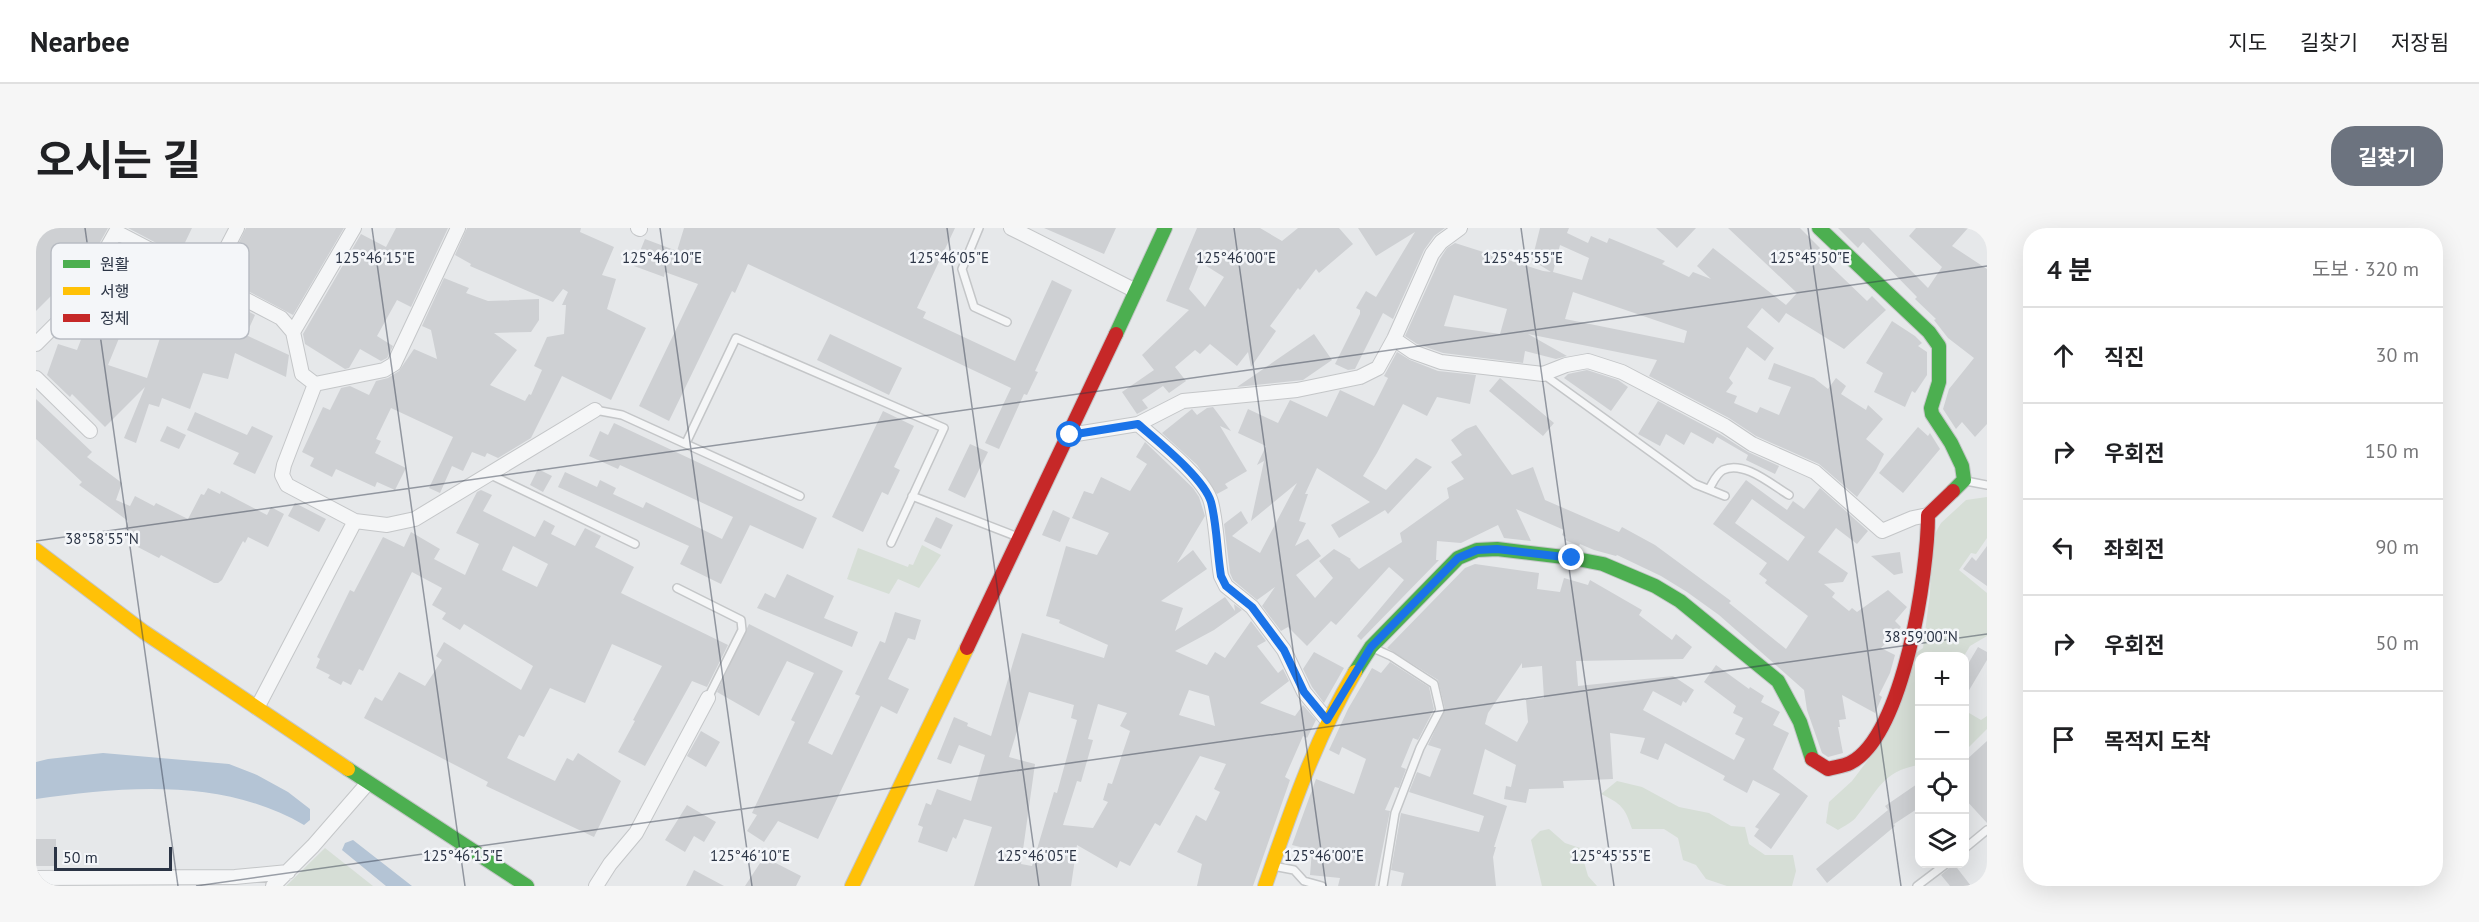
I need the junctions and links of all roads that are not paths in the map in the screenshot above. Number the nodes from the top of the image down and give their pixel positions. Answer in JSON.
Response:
{"nodes":[{"id":1,"x":237,"y":228,"type":"edge"},
{"id":2,"x":354,"y":228,"type":"edge"},
{"id":3,"x":458,"y":228,"type":"edge"},
{"id":4,"x":978,"y":228,"type":"edge"},
{"id":5,"x":1011,"y":228,"type":"edge"},
{"id":6,"x":1165,"y":228,"type":"edge"},
{"id":7,"x":1460,"y":228,"type":"edge"},
{"id":8,"x":1819,"y":228,"type":"edge"},
{"id":9,"x":110,"y":243,"type":"edge"},
{"id":10,"x":138,"y":243,"type":"edge"},
{"id":11,"x":229,"y":243,"type":"edge"},
{"id":12,"x":1136,"y":291,"type":"junction"},
{"id":13,"x":249,"y":301,"type":"edge"},
{"id":14,"x":1007,"y":322,"type":"dead end"},
{"id":15,"x":51,"y":329,"type":"edge"},
{"id":16,"x":293,"y":332,"type":"junction"},
{"id":17,"x":1394,"y":339,"type":"junction"},
{"id":18,"x":36,"y":344,"type":"edge"},
{"id":19,"x":1543,"y":374,"type":"junction"},
{"id":20,"x":36,"y":378,"type":"edge"},
{"id":21,"x":315,"y":384,"type":"junction"},
{"id":22,"x":595,"y":410,"type":"joint"},
{"id":23,"x":1138,"y":424,"type":"junction"},
{"id":24,"x":90,"y":431,"type":"dead end"},
{"id":25,"x":1070,"y":435,"type":"junction"},
{"id":26,"x":686,"y":443,"type":"junction"},
{"id":27,"x":491,"y":475,"type":"junction"},
{"id":28,"x":1964,"y":480,"type":"junction"},
{"id":29,"x":1987,"y":485,"type":"edge"},
{"id":30,"x":1709,"y":489,"type":"junction"},
{"id":31,"x":912,"y":495,"type":"junction"},
{"id":32,"x":1789,"y":495,"type":"dead end"},
{"id":33,"x":800,"y":496,"type":"dead end"},
{"id":34,"x":1725,"y":496,"type":"dead end"},
{"id":35,"x":1928,"y":515,"type":"junction"},
{"id":36,"x":355,"y":521,"type":"junction"},
{"id":37,"x":1021,"y":538,"type":"junction"},
{"id":38,"x":891,"y":543,"type":"dead end"},
{"id":39,"x":635,"y":544,"type":"dead end"},
{"id":40,"x":36,"y":550,"type":"edge"},
{"id":41,"x":677,"y":588,"type":"dead end"},
{"id":42,"x":1371,"y":647,"type":"junction"},
{"id":43,"x":708,"y":698,"type":"joint"},
{"id":44,"x":257,"y":708,"type":"junction"},
{"id":45,"x":1327,"y":720,"type":"junction"},
{"id":46,"x":367,"y":784,"type":"junction"},
{"id":47,"x":1987,"y":830,"type":"edge"},
{"id":48,"x":1969,"y":846,"type":"edge"},
{"id":49,"x":1272,"y":866,"type":"junction"},
{"id":50,"x":1941,"y":868,"type":"edge"},
{"id":51,"x":288,"y":872,"type":"junction"},
{"id":52,"x":36,"y":878,"type":"edge"},
{"id":53,"x":180,"y":882,"type":"edge"},
{"id":54,"x":273,"y":886,"type":"edge"},
{"id":55,"x":527,"y":886,"type":"edge"},
{"id":56,"x":596,"y":886,"type":"edge"},
{"id":57,"x":852,"y":886,"type":"edge"},
{"id":58,"x":1266,"y":886,"type":"edge"},
{"id":59,"x":1322,"y":886,"type":"edge"},
{"id":60,"x":1383,"y":886,"type":"edge"},
{"id":61,"x":1917,"y":886,"type":"edge"}],
"edges":[{"from":1,"to":11,"type":"street"},
{"from":2,"to":16,"type":"street"},
{"from":3,"to":21,"type":"street"},
{"from":4,"to":14,"type":"lane"},
{"from":5,"to":12,"type":"street"},
{"from":6,"to":12,"type":"street"},
{"from":7,"to":17,"type":"street"},
{"from":8,"to":28,"type":"street"},
{"from":9,"to":10,"type":"street"},
{"from":12,"to":25,"type":"street"},
{"from":13,"to":16,"type":"street"},
{"from":15,"to":18,"type":"street"},
{"from":16,"to":21,"type":"street"},
{"from":17,"to":19,"type":"street"},
{"from":17,"to":23,"type":"street"},
{"from":19,"to":30,"type":"lane"},
{"from":19,"to":35,"type":"street"},
{"from":20,"to":24,"type":"street"},
{"from":21,"to":36,"type":"street"},
{"from":22,"to":26,"type":"lane"},
{"from":22,"to":27,"type":"street"},
{"from":23,"to":25,"type":"street"},
{"from":23,"to":45,"type":"street"},
{"from":25,"to":37,"type":"street"},
{"from":26,"to":31,"type":"lane"},
{"from":26,"to":33,"type":"lane"},
{"from":27,"to":36,"type":"street"},
{"from":27,"to":39,"type":"lane"},
{"from":28,"to":29,"type":"lane"},
{"from":28,"to":35,"type":"street"},
{"from":30,"to":32,"type":"lane"},
{"from":30,"to":34,"type":"lane"},
{"from":31,"to":37,"type":"lane"},
{"from":31,"to":38,"type":"lane"},
{"from":35,"to":42,"type":"street"},
{"from":36,"to":44,"type":"street"},
{"from":37,"to":57,"type":"street"},
{"from":40,"to":44,"type":"street"},
{"from":41,"to":43,"type":"lane"},
{"from":42,"to":45,"type":"street"},
{"from":42,"to":60,"type":"lane"},
{"from":43,"to":56,"type":"street"},
{"from":44,"to":46,"type":"street"},
{"from":45,"to":49,"type":"street"},
{"from":46,"to":51,"type":"street"},
{"from":46,"to":55,"type":"street"},
{"from":47,"to":48,"type":"lane"},
{"from":49,"to":58,"type":"street"},
{"from":49,"to":59,"type":"lane"},
{"from":50,"to":61,"type":"lane"},
{"from":51,"to":53,"type":"street"},
{"from":51,"to":54,"type":"street"},
{"from":52,"to":53,"type":"street"}]}
